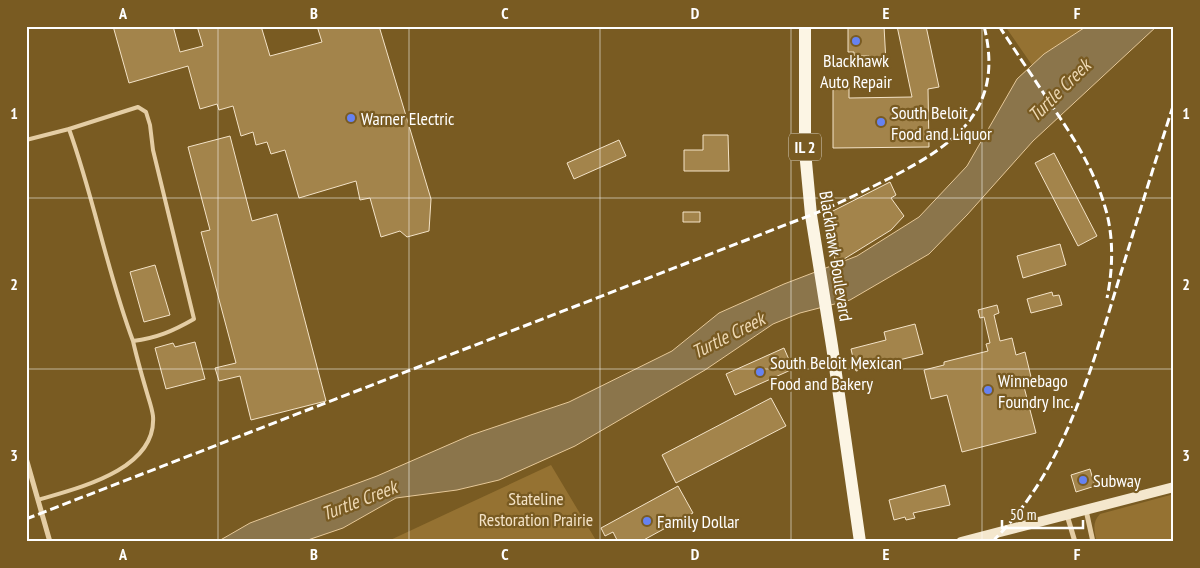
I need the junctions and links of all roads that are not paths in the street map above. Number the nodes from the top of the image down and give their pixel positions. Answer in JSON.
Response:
{"nodes":[{"id":1,"x":804,"y":26,"type":"edge"},
{"id":2,"x":68,"y":129,"type":"junction"},
{"id":3,"x":26,"y":140,"type":"edge"},
{"id":4,"x":132,"y":341,"type":"junction"},
{"id":5,"x":26,"y":458,"type":"edge"},
{"id":6,"x":1174,"y":487,"type":"edge"},
{"id":7,"x":38,"y":500,"type":"junction"},
{"id":8,"x":1086,"y":510,"type":"junction"},
{"id":9,"x":1067,"y":514,"type":"junction"},
{"id":10,"x":50,"y":542,"type":"edge"},
{"id":11,"x":860,"y":542,"type":"edge"},
{"id":12,"x":961,"y":542,"type":"edge"},
{"id":13,"x":1074,"y":542,"type":"edge"},
{"id":14,"x":1093,"y":542,"type":"edge"}],
"edges":[{"from":1,"to":11,"type":"main road","name":"Blackhawk Boulevard","number":"IL 2"},
{"from":2,"to":3,"type":"lane"},
{"from":2,"to":4,"type":"lane"},
{"from":2,"to":4,"type":"lane"},
{"from":4,"to":7,"type":"lane"},
{"from":5,"to":7,"type":"street"},
{"from":6,"to":8,"type":"street"},
{"from":7,"to":10,"type":"street"},
{"from":8,"to":9,"type":"street"},
{"from":8,"to":14,"type":"street"},
{"from":9,"to":12,"type":"street"},
{"from":9,"to":13,"type":"street"}]}
